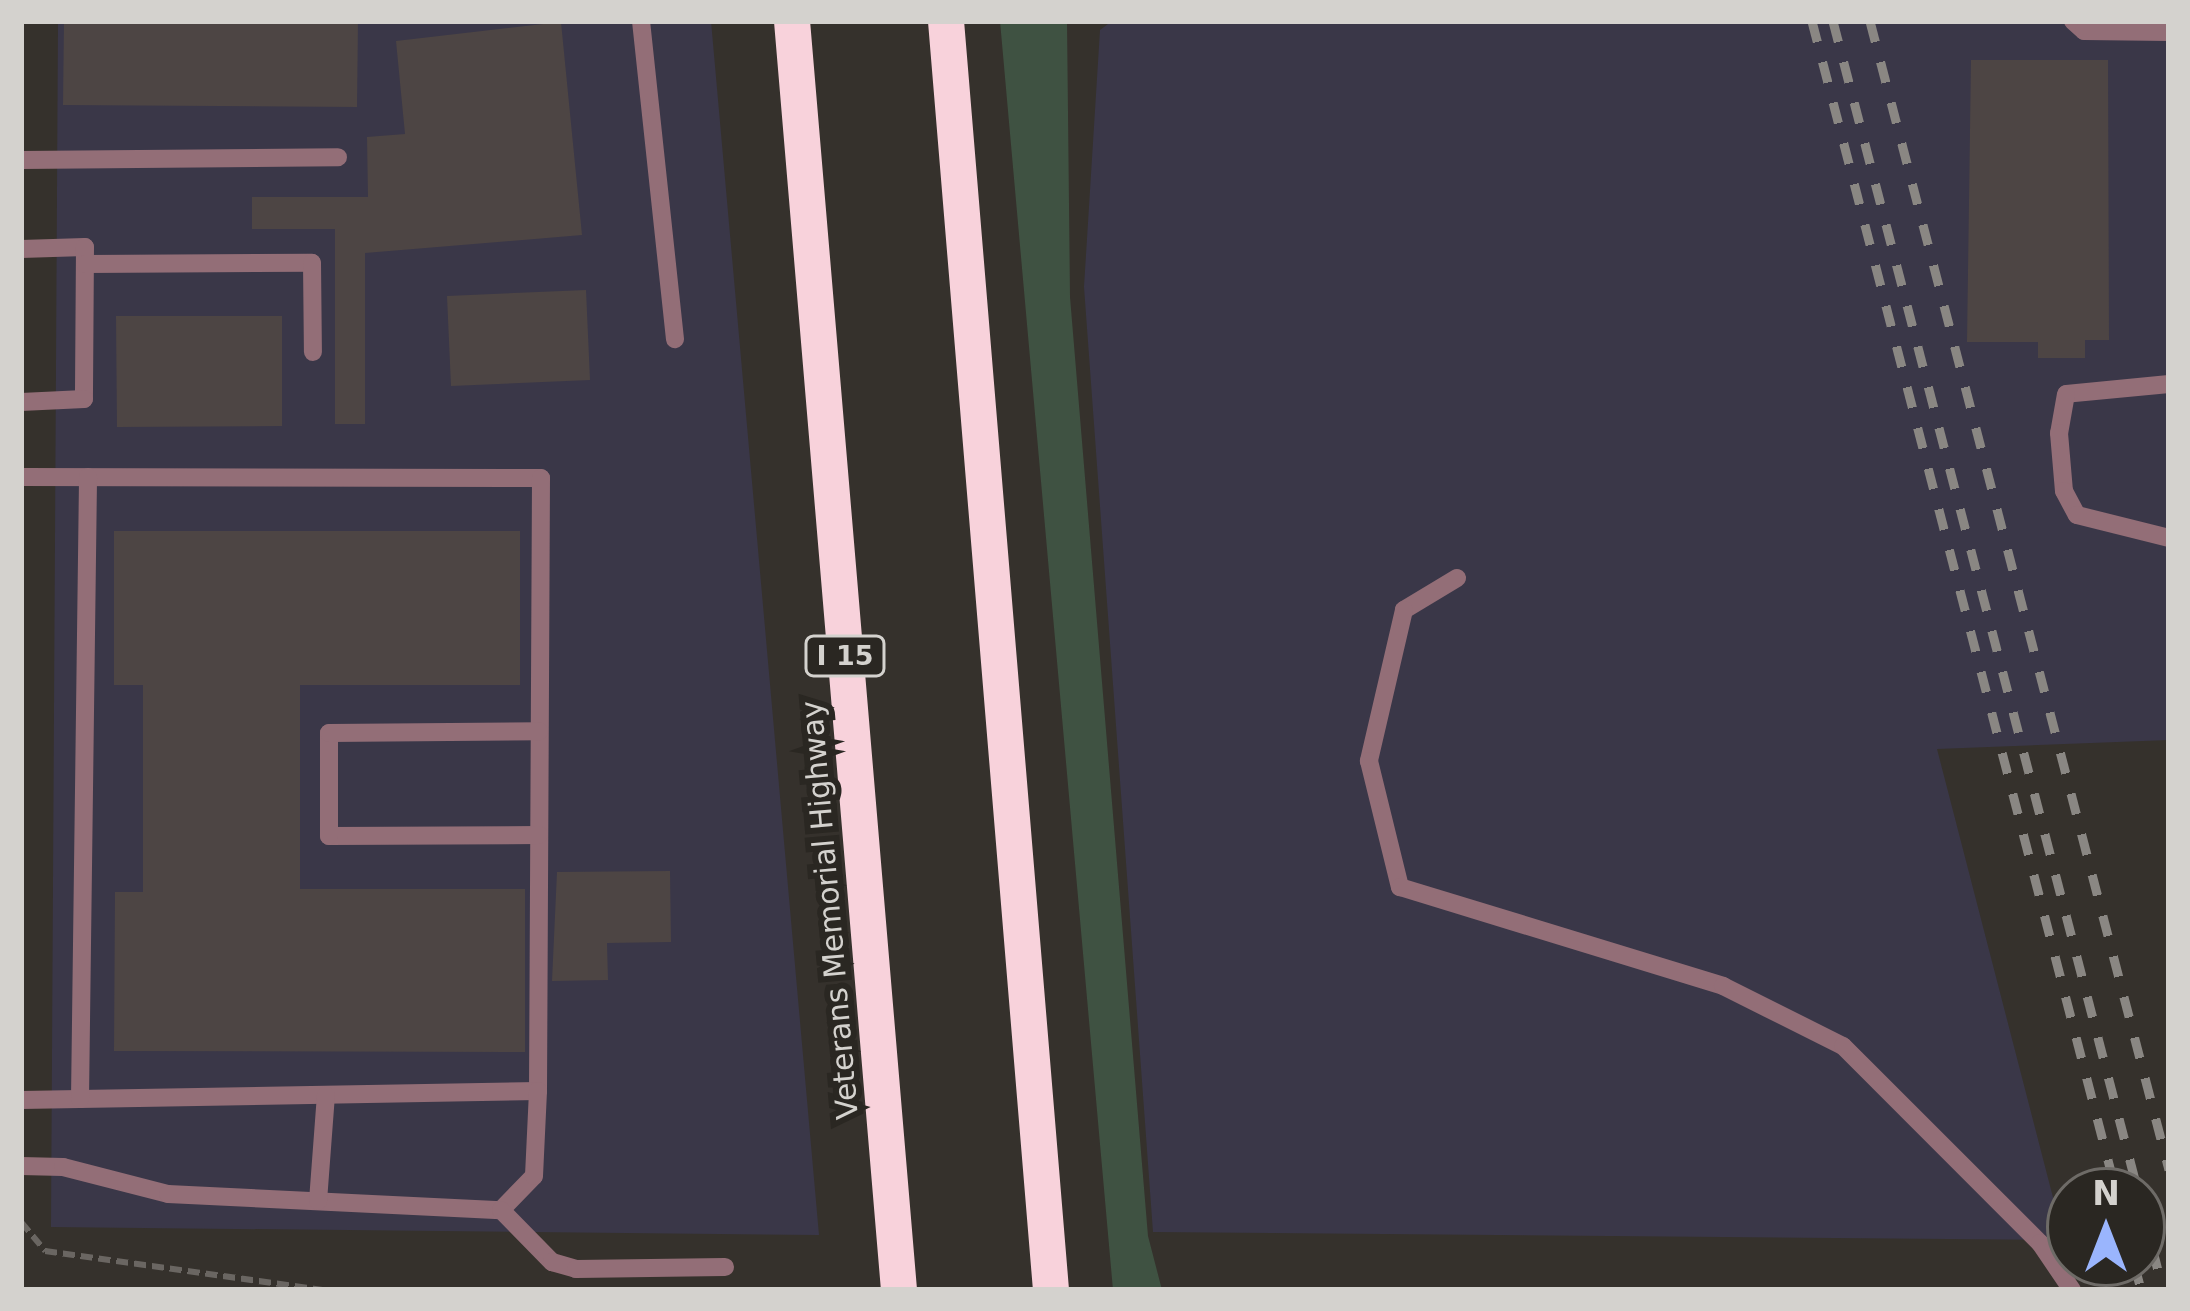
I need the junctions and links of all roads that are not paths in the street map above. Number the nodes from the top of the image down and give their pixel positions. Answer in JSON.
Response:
{"nodes":[{"id":1,"x":641,"y":21,"type":"edge"},
{"id":2,"x":792,"y":21,"type":"edge"},
{"id":3,"x":946,"y":21,"type":"edge"},
{"id":4,"x":2073,"y":21,"type":"edge"},
{"id":5,"x":2169,"y":32,"type":"edge"},
{"id":6,"x":338,"y":157,"type":"dead end"},
{"id":7,"x":21,"y":160,"type":"edge"},
{"id":8,"x":21,"y":249,"type":"edge"},
{"id":9,"x":85,"y":264,"type":"junction"},
{"id":10,"x":675,"y":339,"type":"dead end"},
{"id":11,"x":313,"y":352,"type":"dead end"},
{"id":12,"x":2169,"y":384,"type":"edge"},
{"id":13,"x":21,"y":402,"type":"edge"},
{"id":14,"x":21,"y":477,"type":"edge"},
{"id":15,"x":88,"y":477,"type":"junction"},
{"id":16,"x":2169,"y":538,"type":"edge"},
{"id":17,"x":1457,"y":578,"type":"dead end"},
{"id":18,"x":539,"y":731,"type":"junction"},
{"id":19,"x":539,"y":835,"type":"junction"},
{"id":20,"x":538,"y":1091,"type":"junction"},
{"id":21,"x":326,"y":1095,"type":"junction"},
{"id":22,"x":21,"y":1100,"type":"edge"},
{"id":23,"x":80,"y":1100,"type":"junction"},
{"id":24,"x":21,"y":1166,"type":"edge"},
{"id":25,"x":318,"y":1201,"type":"junction"},
{"id":26,"x":501,"y":1210,"type":"junction"},
{"id":27,"x":725,"y":1268,"type":"dead end"},
{"id":28,"x":898,"y":1290,"type":"edge"},
{"id":29,"x":1051,"y":1290,"type":"edge"},
{"id":30,"x":2072,"y":1290,"type":"edge"}],
"edges":[{"from":1,"to":10,"type":"lane"},
{"from":2,"to":28,"type":"highway","name":"Veterans Memorial Highway","number":"I 15"},
{"from":3,"to":29,"type":"highway"},
{"from":4,"to":5,"type":"lane"},
{"from":6,"to":7,"type":"lane"},
{"from":8,"to":9,"type":"lane"},
{"from":9,"to":11,"type":"lane"},
{"from":9,"to":13,"type":"lane"},
{"from":12,"to":16,"type":"lane"},
{"from":14,"to":15,"type":"lane"},
{"from":15,"to":18,"type":"lane"},
{"from":15,"to":23,"type":"lane"},
{"from":17,"to":30,"type":"lane"},
{"from":18,"to":19,"type":"lane"},
{"from":18,"to":19,"type":"lane"},
{"from":19,"to":20,"type":"lane"},
{"from":20,"to":21,"type":"lane"},
{"from":20,"to":26,"type":"lane"},
{"from":21,"to":23,"type":"lane"},
{"from":21,"to":25,"type":"lane"},
{"from":22,"to":23,"type":"lane"},
{"from":24,"to":25,"type":"lane"},
{"from":25,"to":26,"type":"lane"},
{"from":26,"to":27,"type":"lane"}]}
